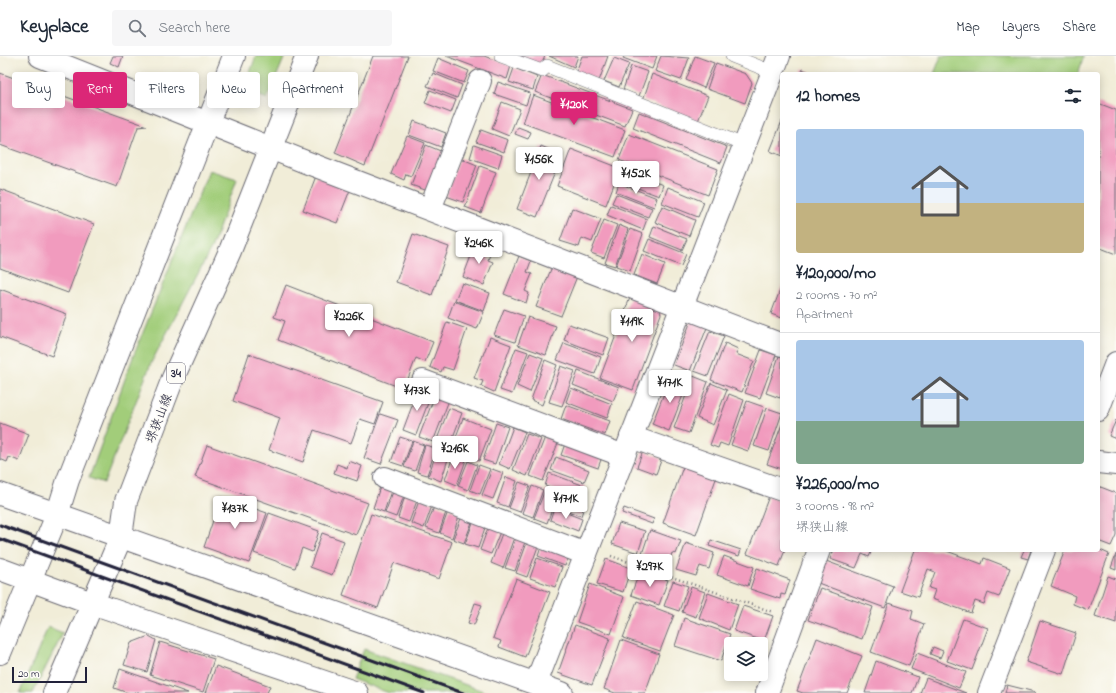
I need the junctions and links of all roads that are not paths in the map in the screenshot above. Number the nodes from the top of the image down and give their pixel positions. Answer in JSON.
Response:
{"nodes":[{"id":1,"x":40,"y":56,"type":"edge"},
{"id":2,"x":234,"y":56,"type":"edge"},
{"id":3,"x":307,"y":56,"type":"edge"},
{"id":4,"x":501,"y":56,"type":"edge"},
{"id":5,"x":732,"y":56,"type":"edge"},
{"id":6,"x":775,"y":64,"type":"edge"},
{"id":7,"x":480,"y":80,"type":"dead end"},
{"id":8,"x":207,"y":122,"type":"junction"},
{"id":9,"x":744,"y":145,"type":"junction"},
{"id":10,"x":271,"y":148,"type":"junction"},
{"id":11,"x":430,"y":209,"type":"junction"},
{"id":12,"x":682,"y":306,"type":"junction"},
{"id":13,"x":780,"y":344,"type":"edge"},
{"id":14,"x":1116,"y":363,"type":"edge"},
{"id":15,"x":423,"y":382,"type":"dead end"},
{"id":16,"x":1100,"y":405,"type":"edge"},
{"id":17,"x":628,"y":447,"type":"junction"},
{"id":18,"x":1100,"y":462,"type":"edge"},
{"id":19,"x":1116,"y":464,"type":"edge"},
{"id":20,"x":385,"y":478,"type":"dead end"},
{"id":21,"x":780,"y":489,"type":"edge"},
{"id":22,"x":0,"y":494,"type":"edge"},
{"id":23,"x":57,"y":515,"type":"junction"},
{"id":24,"x":121,"y":538,"type":"junction"},
{"id":25,"x":587,"y":551,"type":"junction"},
{"id":26,"x":818,"y":552,"type":"edge"},
{"id":27,"x":1043,"y":552,"type":"edge"},
{"id":28,"x":0,"y":569,"type":"edge"},
{"id":29,"x":30,"y":580,"type":"junction"},
{"id":30,"x":92,"y":603,"type":"junction"},
{"id":31,"x":0,"y":653,"type":"edge"},
{"id":32,"x":528,"y":686,"type":"edge"},
{"id":33,"x":54,"y":693,"type":"edge"},
{"id":34,"x":357,"y":693,"type":"edge"},
{"id":35,"x":562,"y":693,"type":"edge"},
{"id":36,"x":767,"y":693,"type":"edge"},
{"id":37,"x":989,"y":693,"type":"edge"}],
"edges":[{"from":1,"to":8,"type":"street"},
{"from":2,"to":8,"type":"street"},
{"from":3,"to":10,"type":"street","name":"堺狭山線","number":"34"},
{"from":4,"to":9,"type":"lane"},
{"from":5,"to":6,"type":"lane"},
{"from":6,"to":9,"type":"street"},
{"from":7,"to":11,"type":"street"},
{"from":8,"to":10,"type":"street"},
{"from":8,"to":23,"type":"street"},
{"from":9,"to":12,"type":"street"},
{"from":10,"to":11,"type":"street"},
{"from":10,"to":24,"type":"street","name":"堺狭山線","number":"34"},
{"from":11,"to":12,"type":"street"},
{"from":12,"to":13,"type":"street"},
{"from":12,"to":17,"type":"street"},
{"from":14,"to":16,"type":"street"},
{"from":15,"to":17,"type":"street"},
{"from":17,"to":21,"type":"street"},
{"from":17,"to":25,"type":"street"},
{"from":18,"to":19,"type":"street"},
{"from":20,"to":25,"type":"street"},
{"from":22,"to":23,"type":"street"},
{"from":23,"to":24,"type":"street"},
{"from":23,"to":29,"type":"street"},
{"from":24,"to":30,"type":"street","name":"堺狭山線","number":"34"},
{"from":24,"to":32,"type":"street"},
{"from":25,"to":32,"type":"street"},
{"from":26,"to":36,"type":"street"},
{"from":27,"to":37,"type":"street"},
{"from":28,"to":29,"type":"street"},
{"from":29,"to":30,"type":"street"},
{"from":29,"to":31,"type":"street"},
{"from":30,"to":33,"type":"street","name":"堺狭山線","number":"34"},
{"from":30,"to":34,"type":"street"},
{"from":32,"to":35,"type":"street"}]}
